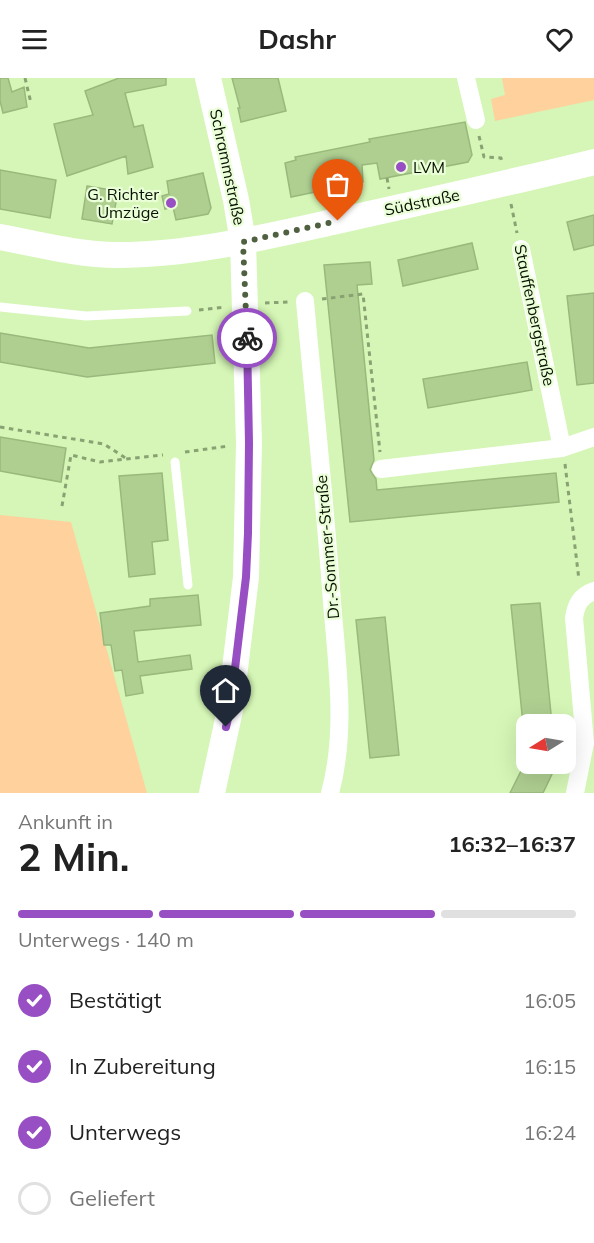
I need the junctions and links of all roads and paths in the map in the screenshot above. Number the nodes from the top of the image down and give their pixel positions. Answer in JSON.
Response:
{"nodes":[{"id":1,"x":25,"y":78,"type":"edge"},
{"id":2,"x":208,"y":78,"type":"edge"},
{"id":3,"x":466,"y":78,"type":"edge"},
{"id":4,"x":31,"y":103,"type":"dead end"},
{"id":5,"x":476,"y":120,"type":"joint"},
{"id":6,"x":594,"y":162,"type":"edge"},
{"id":7,"x":387,"y":178,"type":"dead end"},
{"id":8,"x":507,"y":183,"type":"junction"},
{"id":9,"x":388,"y":186,"type":"dead end"},
{"id":10,"x":0,"y":237,"type":"edge"},
{"id":11,"x":243,"y":242,"type":"junction"},
{"id":12,"x":521,"y":249,"type":"joint"},
{"id":13,"x":305,"y":301,"type":"junction"},
{"id":14,"x":263,"y":303,"type":"dead end"},
{"id":15,"x":0,"y":307,"type":"edge"},
{"id":16,"x":226,"y":307,"type":"dead end"},
{"id":17,"x":187,"y":311,"type":"joint"},
{"id":18,"x":0,"y":427,"type":"edge"},
{"id":19,"x":594,"y":437,"type":"edge"},
{"id":20,"x":249,"y":443,"type":"junction"},
{"id":21,"x":562,"y":448,"type":"junction"},
{"id":22,"x":181,"y":452,"type":"dead end"},
{"id":23,"x":172,"y":458,"type":"joint"},
{"id":24,"x":129,"y":459,"type":"junction"},
{"id":25,"x":381,"y":469,"type":"joint"},
{"id":26,"x":62,"y":507,"type":"dead end"},
{"id":27,"x":188,"y":585,"type":"dead end"},
{"id":28,"x":588,"y":595,"type":"edge"},
{"id":29,"x":212,"y":793,"type":"edge"},
{"id":30,"x":330,"y":793,"type":"edge"},
{"id":31,"x":575,"y":793,"type":"edge"}],
"edges":[{"from":1,"to":4,"type":"path"},
{"from":2,"to":11,"type":"main road","name":"Schrammstraße"},
{"from":3,"to":5,"type":"street"},
{"from":5,"to":8,"type":"path","name":"Stauffenbergstraße"},
{"from":6,"to":8,"type":"main road","name":"Südstraße"},
{"from":7,"to":9,"type":"path"},
{"from":8,"to":11,"type":"main road","name":"Südstraße"},
{"from":8,"to":12,"type":"path","name":"Stauffenbergstraße"},
{"from":10,"to":11,"type":"main road","name":"Südstraße"},
{"from":11,"to":20,"type":"main road","name":"Schrammstraße"},
{"from":12,"to":21,"type":"street","name":"Stauffenbergstraße"},
{"from":13,"to":14,"type":"path"},
{"from":13,"to":25,"type":"path"},
{"from":13,"to":30,"type":"street","name":"Dr.-Sommer-Straße"},
{"from":15,"to":17,"type":"lane"},
{"from":16,"to":17,"type":"path"},
{"from":18,"to":24,"type":"path"},
{"from":19,"to":21,"type":"street"},
{"from":20,"to":22,"type":"path"},
{"from":20,"to":29,"type":"main road","name":"Schrammstraße"},
{"from":21,"to":25,"type":"street"},
{"from":21,"to":28,"type":"path"},
{"from":23,"to":24,"type":"path"},
{"from":23,"to":27,"type":"lane"},
{"from":24,"to":26,"type":"path"},
{"from":28,"to":31,"type":"street"}]}
